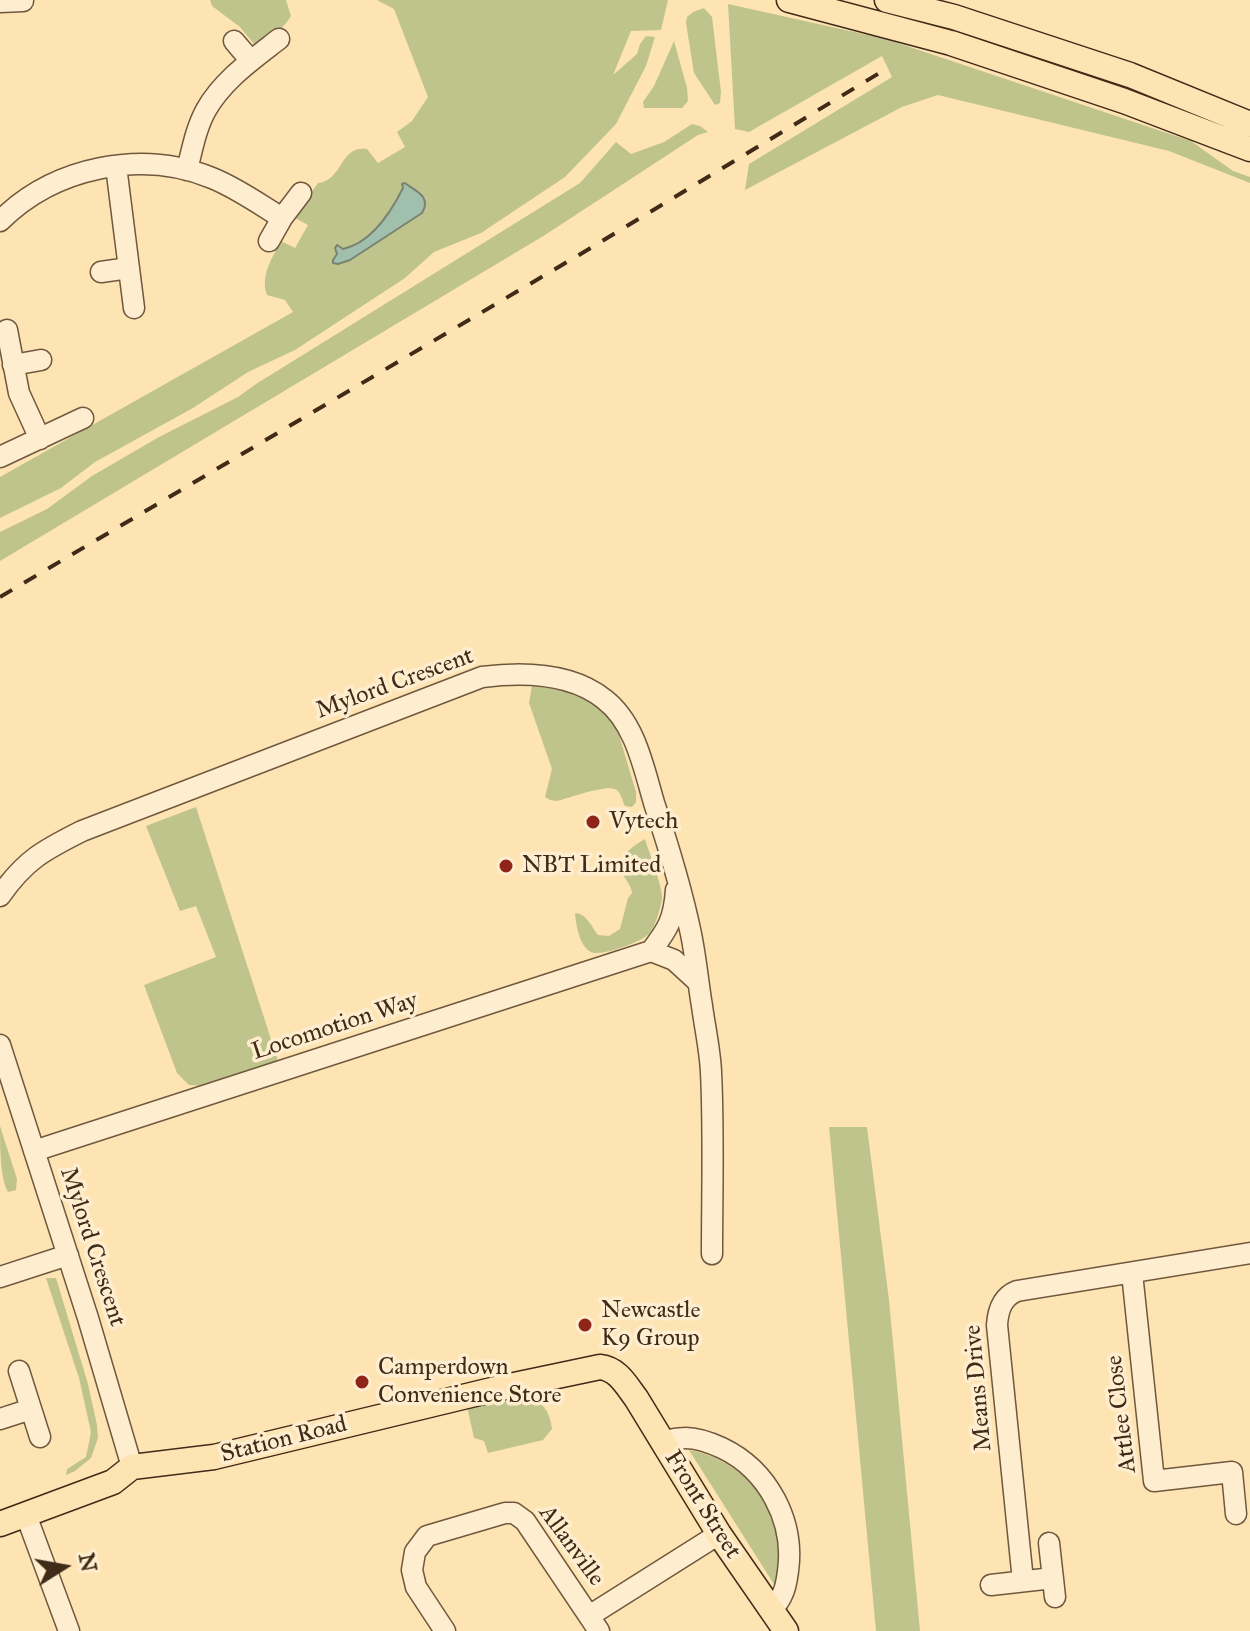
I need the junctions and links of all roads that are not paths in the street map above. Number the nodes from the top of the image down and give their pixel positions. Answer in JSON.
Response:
{"nodes":[{"id":1,"x":789,"y":0,"type":"edge"},
{"id":2,"x":887,"y":0,"type":"edge"},
{"id":3,"x":23,"y":1,"type":"edge"},
{"id":4,"x":0,"y":2,"type":"edge"},
{"id":5,"x":279,"y":39,"type":"dead end"},
{"id":6,"x":234,"y":41,"type":"dead end"},
{"id":7,"x":251,"y":61,"type":"junction"},
{"id":8,"x":1250,"y":124,"type":"edge"},
{"id":9,"x":1250,"y":149,"type":"edge"},
{"id":10,"x":116,"y":166,"type":"junction"},
{"id":11,"x":187,"y":170,"type":"junction"},
{"id":12,"x":301,"y":193,"type":"dead end"},
{"id":13,"x":282,"y":218,"type":"junction"},
{"id":14,"x":0,"y":221,"type":"edge"},
{"id":15,"x":269,"y":241,"type":"dead end"},
{"id":16,"x":129,"y":268,"type":"junction"},
{"id":17,"x":101,"y":272,"type":"dead end"},
{"id":18,"x":134,"y":308,"type":"dead end"},
{"id":19,"x":7,"y":330,"type":"dead end"},
{"id":20,"x":41,"y":360,"type":"dead end"},
{"id":21,"x":13,"y":365,"type":"junction"},
{"id":22,"x":83,"y":418,"type":"dead end"},
{"id":23,"x":40,"y":439,"type":"junction"},
{"id":24,"x":0,"y":457,"type":"edge"},
{"id":25,"x":677,"y":876,"type":"junction"},
{"id":26,"x":0,"y":896,"type":"edge"},
{"id":27,"x":651,"y":951,"type":"junction"},
{"id":28,"x":698,"y":982,"type":"junction"},
{"id":29,"x":0,"y":1045,"type":"edge"},
{"id":30,"x":34,"y":1151,"type":"junction"},
{"id":31,"x":1250,"y":1253,"type":"edge"},
{"id":32,"x":712,"y":1254,"type":"dead end"},
{"id":33,"x":68,"y":1255,"type":"junction"},
{"id":34,"x":1132,"y":1273,"type":"junction"},
{"id":35,"x":0,"y":1277,"type":"edge"},
{"id":36,"x":19,"y":1371,"type":"dead end"},
{"id":37,"x":620,"y":1377,"type":"joint"},
{"id":38,"x":31,"y":1409,"type":"junction"},
{"id":39,"x":0,"y":1419,"type":"edge"},
{"id":40,"x":40,"y":1437,"type":"dead end"},
{"id":41,"x":662,"y":1441,"type":"junction"},
{"id":42,"x":132,"y":1467,"type":"junction"},
{"id":43,"x":1236,"y":1514,"type":"dead end"},
{"id":44,"x":26,"y":1515,"type":"junction"},
{"id":45,"x":0,"y":1524,"type":"edge"},
{"id":46,"x":719,"y":1534,"type":"junction"},
{"id":47,"x":1049,"y":1543,"type":"dead end"},
{"id":48,"x":1023,"y":1581,"type":"junction"},
{"id":49,"x":991,"y":1585,"type":"dead end"},
{"id":50,"x":772,"y":1611,"type":"junction"},
{"id":51,"x":594,"y":1624,"type":"edge"},
{"id":52,"x":69,"y":1631,"type":"edge"},
{"id":53,"x":445,"y":1631,"type":"edge"},
{"id":54,"x":786,"y":1631,"type":"edge"}],
"edges":[{"from":1,"to":9,"type":"main road"},
{"from":2,"to":8,"type":"main road"},
{"from":3,"to":4,"type":"street"},
{"from":5,"to":7,"type":"street"},
{"from":6,"to":7,"type":"street"},
{"from":7,"to":11,"type":"street"},
{"from":10,"to":11,"type":"street"},
{"from":10,"to":14,"type":"street"},
{"from":10,"to":16,"type":"street"},
{"from":11,"to":13,"type":"street"},
{"from":12,"to":13,"type":"street"},
{"from":13,"to":15,"type":"street"},
{"from":16,"to":17,"type":"street"},
{"from":16,"to":18,"type":"street"},
{"from":19,"to":21,"type":"street"},
{"from":20,"to":21,"type":"street"},
{"from":21,"to":23,"type":"street"},
{"from":22,"to":23,"type":"street"},
{"from":23,"to":24,"type":"street"},
{"from":25,"to":26,"type":"street","name":"Mylord Crescent"},
{"from":25,"to":27,"type":"street"},
{"from":25,"to":28,"type":"street","name":"Mylord Crescent"},
{"from":27,"to":28,"type":"street"},
{"from":27,"to":30,"type":"street","name":"Locomotion Way"},
{"from":28,"to":32,"type":"street","name":"Mylord Crescent"},
{"from":29,"to":30,"type":"street","name":"Mylord Crescent"},
{"from":30,"to":33,"type":"street","name":"Mylord Crescent"},
{"from":31,"to":34,"type":"street","name":"Means Drive"},
{"from":33,"to":35,"type":"street"},
{"from":33,"to":42,"type":"street","name":"Mylord Crescent"},
{"from":34,"to":43,"type":"street","name":"Attlee Close"},
{"from":34,"to":48,"type":"street","name":"Means Drive"},
{"from":36,"to":38,"type":"street"},
{"from":37,"to":41,"type":"main road","name":"Front Street"},
{"from":37,"to":42,"type":"main road","name":"Station Road"},
{"from":38,"to":39,"type":"street"},
{"from":38,"to":40,"type":"street"},
{"from":41,"to":46,"type":"main road","name":"Front Street"},
{"from":41,"to":50,"type":"street"},
{"from":42,"to":44,"type":"main road","name":"Station Road"},
{"from":44,"to":45,"type":"main road","name":"Station Road"},
{"from":44,"to":52,"type":"street"},
{"from":46,"to":50,"type":"main road","name":"Front Street"},
{"from":46,"to":51,"type":"street","name":"Allanville"},
{"from":47,"to":48,"type":"street"},
{"from":48,"to":49,"type":"street"},
{"from":50,"to":54,"type":"main road","name":"Front Street"},
{"from":51,"to":53,"type":"street","name":"Allanville"}]}
